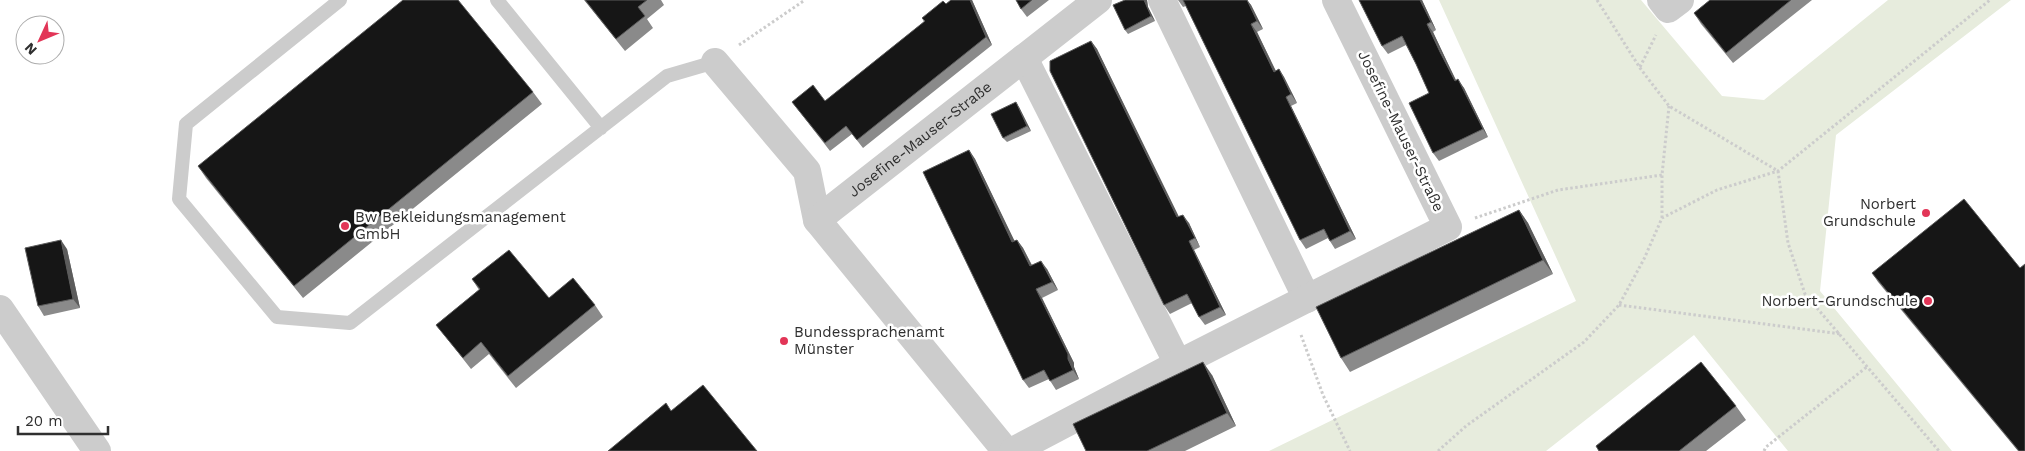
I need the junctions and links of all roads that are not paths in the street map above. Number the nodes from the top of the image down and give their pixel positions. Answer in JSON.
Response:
{"nodes":[{"id":1,"x":340,"y":0,"type":"edge"},
{"id":2,"x":498,"y":0,"type":"edge"},
{"id":3,"x":1098,"y":0,"type":"edge"},
{"id":4,"x":1162,"y":0,"type":"edge"},
{"id":5,"x":1336,"y":0,"type":"edge"},
{"id":6,"x":1024,"y":58,"type":"junction"},
{"id":7,"x":715,"y":62,"type":"joint"},
{"id":8,"x":601,"y":128,"type":"junction"},
{"id":9,"x":817,"y":220,"type":"junction"},
{"id":10,"x":1299,"y":303,"type":"junction"},
{"id":11,"x":0,"y":309,"type":"edge"},
{"id":12,"x":1178,"y":364,"type":"junction"},
{"id":13,"x":97,"y":451,"type":"edge"},
{"id":14,"x":1006,"y":451,"type":"edge"},
{"id":15,"x":1012,"y":451,"type":"edge"}],
"edges":[{"from":1,"to":8,"type":"lane"},
{"from":2,"to":8,"type":"lane"},
{"from":3,"to":6,"type":"street","name":"Josefine-Mauser-Straße"},
{"from":4,"to":10,"type":"street"},
{"from":5,"to":10,"type":"street","name":"Josefine-Mauser-Straße"},
{"from":6,"to":9,"type":"street","name":"Josefine-Mauser-Straße"},
{"from":6,"to":12,"type":"street"},
{"from":7,"to":8,"type":"lane"},
{"from":7,"to":9,"type":"street"},
{"from":9,"to":14,"type":"street"},
{"from":10,"to":12,"type":"street","name":"Josefine-Mauser-Straße"},
{"from":11,"to":13,"type":"street"},
{"from":12,"to":15,"type":"street","name":"Josefine-Mauser-Straße"}]}
